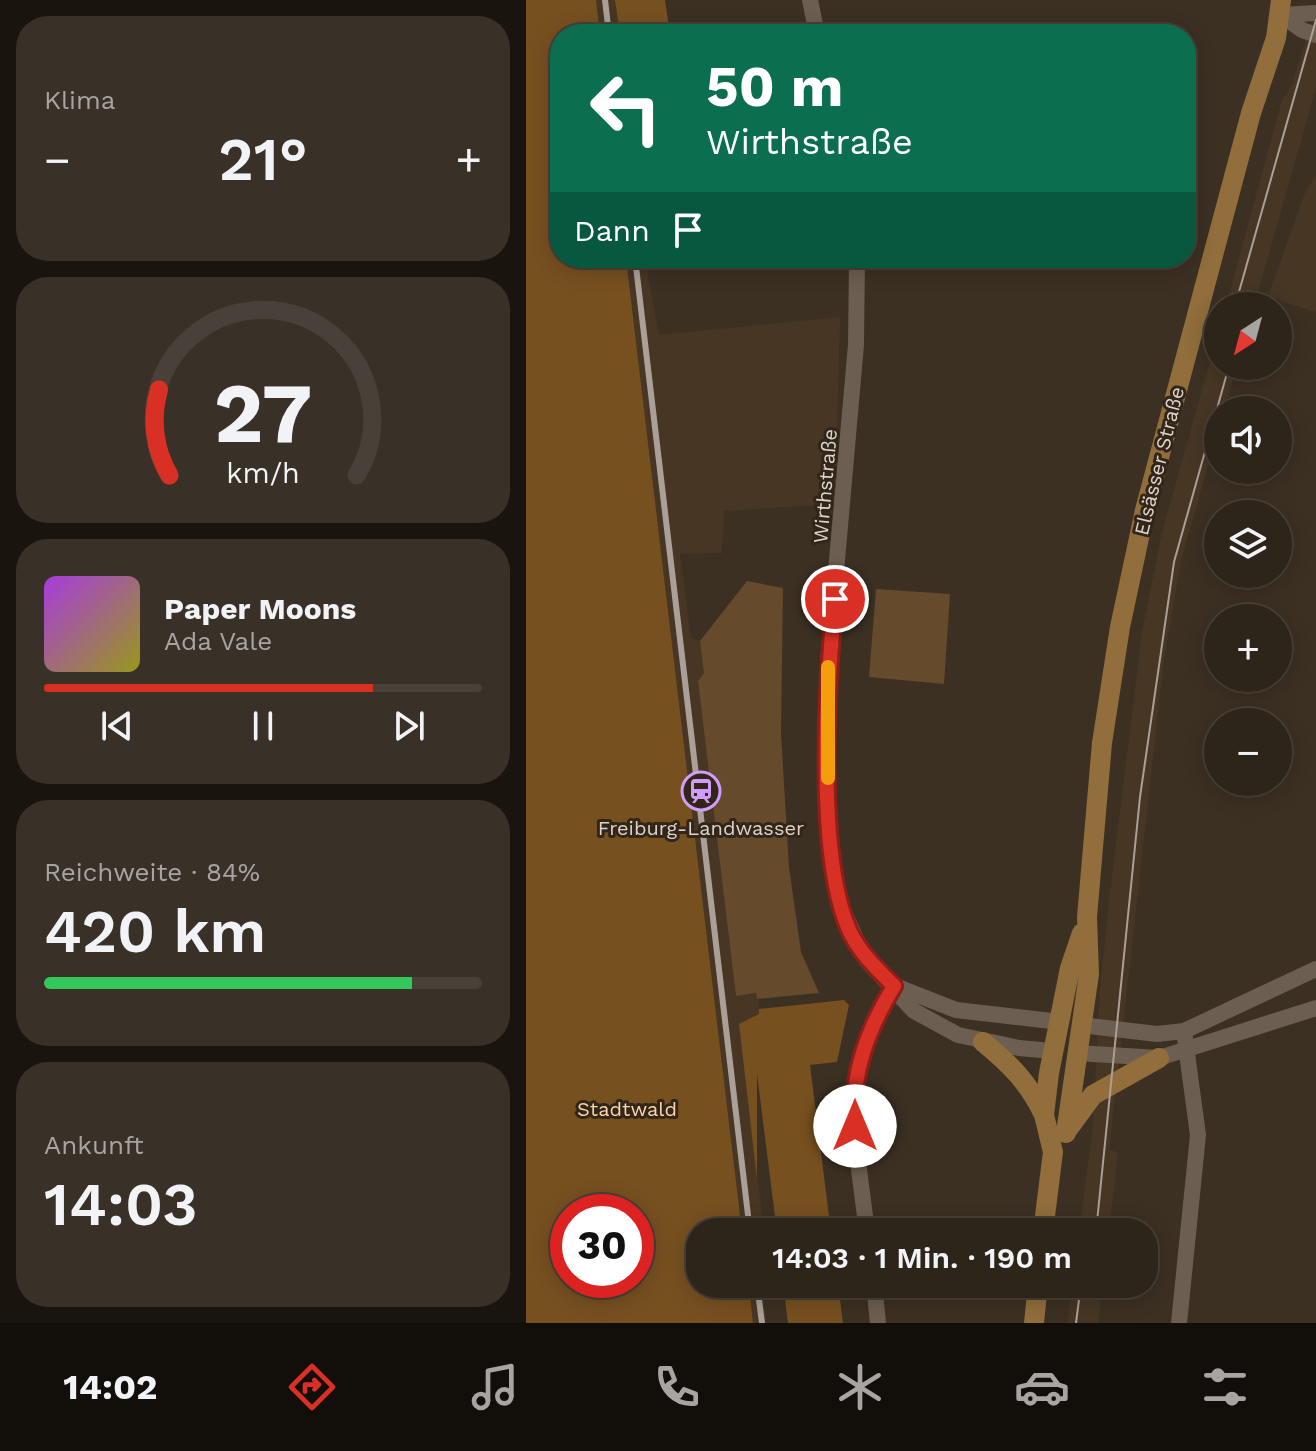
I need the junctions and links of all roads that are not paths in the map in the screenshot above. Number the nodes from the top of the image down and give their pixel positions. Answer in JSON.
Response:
{"nodes":[{"id":1,"x":810,"y":0,"type":"edge"},
{"id":2,"x":1284,"y":5,"type":"edge"},
{"id":3,"x":1316,"y":13,"type":"edge"},
{"id":4,"x":815,"y":24,"type":"edge"},
{"id":5,"x":1309,"y":33,"type":"edge"},
{"id":6,"x":857,"y":268,"type":"edge"},
{"id":7,"x":1087,"y":917,"type":"junction"},
{"id":8,"x":1316,"y":969,"type":"edge"},
{"id":9,"x":894,"y":986,"type":"junction"},
{"id":10,"x":1316,"y":1008,"type":"edge"},
{"id":11,"x":1060,"y":1022,"type":"junction"},
{"id":12,"x":1081,"y":1025,"type":"junction"},
{"id":13,"x":1184,"y":1031,"type":"junction"},
{"id":14,"x":983,"y":1042,"type":"junction"},
{"id":15,"x":1188,"y":1049,"type":"junction"},
{"id":16,"x":1052,"y":1051,"type":"junction"},
{"id":17,"x":1077,"y":1053,"type":"junction"},
{"id":18,"x":1159,"y":1058,"type":"junction"},
{"id":19,"x":1044,"y":1115,"type":"junction"},
{"id":20,"x":1066,"y":1133,"type":"junction"},
{"id":21,"x":1053,"y":1152,"type":"junction"},
{"id":22,"x":865,"y":1218,"type":"edge"},
{"id":23,"x":1045,"y":1218,"type":"edge"},
{"id":24,"x":875,"y":1298,"type":"edge"},
{"id":25,"x":1037,"y":1298,"type":"edge"},
{"id":26,"x":878,"y":1323,"type":"edge"},
{"id":27,"x":1034,"y":1323,"type":"edge"},
{"id":28,"x":1179,"y":1323,"type":"edge"}],
"edges":[{"from":1,"to":4,"type":"street"},
{"from":2,"to":3,"type":"street"},
{"from":2,"to":5,"type":"street"},
{"from":2,"to":7,"type":"main road","name":"Elsässer Straße"},
{"from":6,"to":9,"type":"street","name":"Wirthstraße"},
{"from":7,"to":11,"type":"main road","name":"Elsässer Straße"},
{"from":7,"to":12,"type":"main road","name":"Elsässer Straße"},
{"from":8,"to":13,"type":"street"},
{"from":9,"to":11,"type":"street","name":"Wirthstraße"},
{"from":9,"to":14,"type":"street","name":"Wirthstraße"},
{"from":9,"to":22,"type":"street"},
{"from":10,"to":15,"type":"street"},
{"from":11,"to":12,"type":"main road"},
{"from":11,"to":16,"type":"main road","name":"Elsässer Straße"},
{"from":12,"to":13,"type":"street"},
{"from":12,"to":17,"type":"main road","name":"Elsässer Straße"},
{"from":13,"to":15,"type":"street"},
{"from":14,"to":16,"type":"street","name":"Wirthstraße"},
{"from":14,"to":19,"type":"main road"},
{"from":15,"to":18,"type":"street"},
{"from":15,"to":28,"type":"street"},
{"from":16,"to":17,"type":"main road"},
{"from":16,"to":19,"type":"main road","name":"Elsässer Straße"},
{"from":17,"to":18,"type":"street"},
{"from":17,"to":20,"type":"main road","name":"Elsässer Straße"},
{"from":18,"to":20,"type":"main road"},
{"from":19,"to":21,"type":"main road","name":"Elsässer Straße"},
{"from":20,"to":21,"type":"main road","name":"Elsässer Straße"},
{"from":21,"to":23,"type":"main road","name":"Elsässer Straße"},
{"from":24,"to":26,"type":"street"},
{"from":25,"to":27,"type":"main road"}]}
